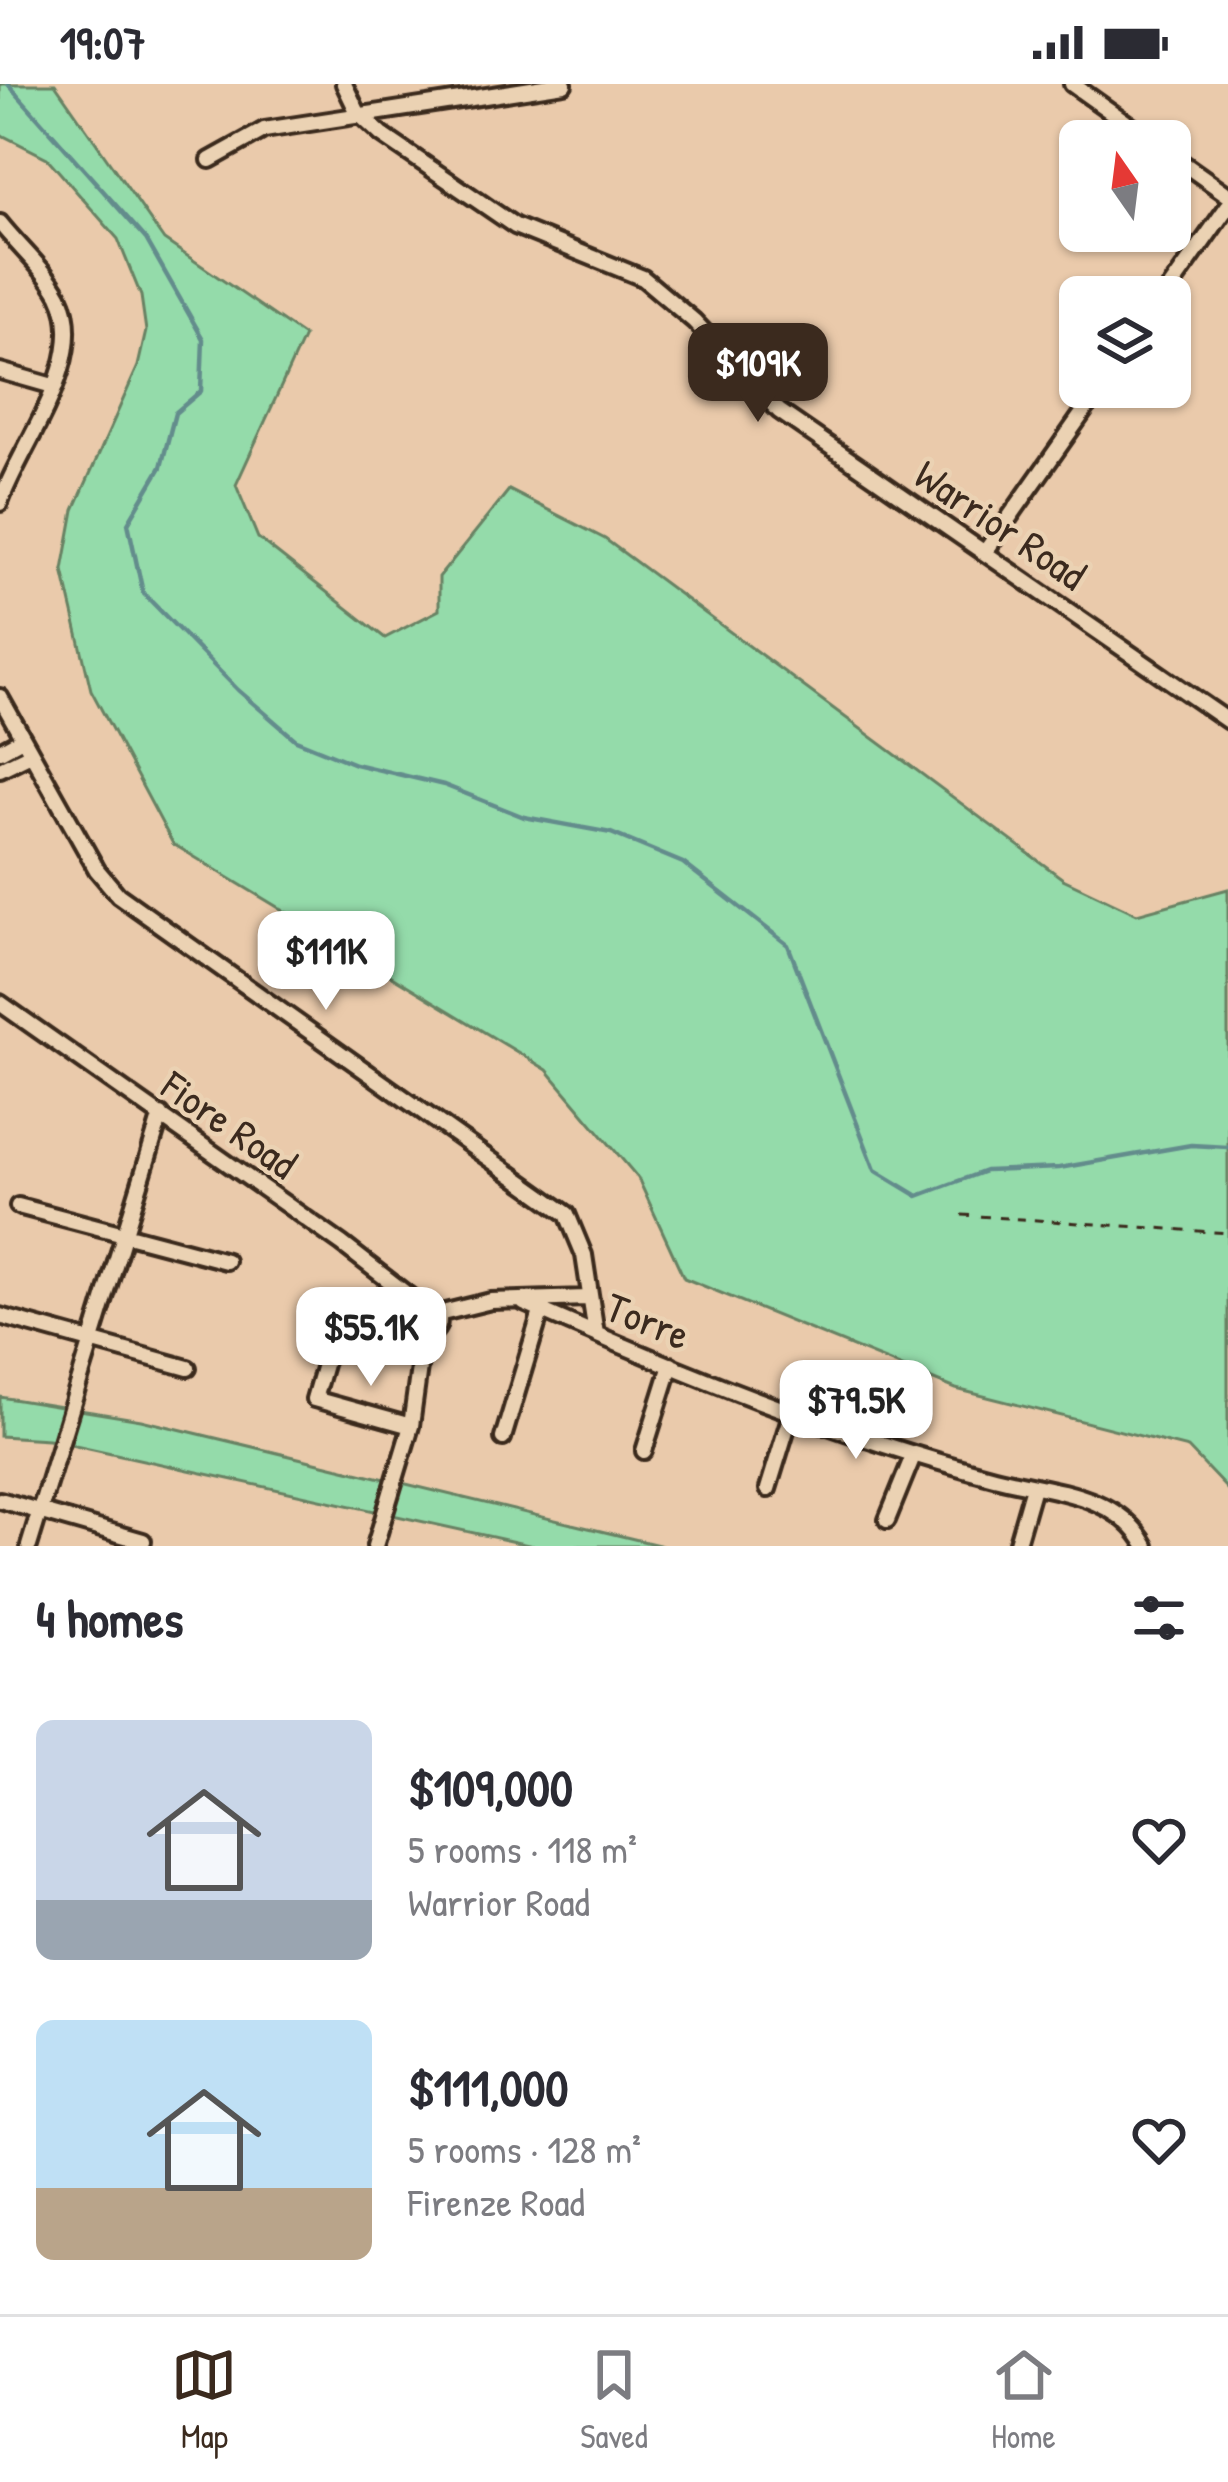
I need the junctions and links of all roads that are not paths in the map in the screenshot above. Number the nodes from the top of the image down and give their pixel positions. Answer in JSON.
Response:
{"nodes":[{"id":1,"x":344,"y":84,"type":"edge"},
{"id":2,"x":564,"y":84,"type":"edge"},
{"id":3,"x":1072,"y":84,"type":"edge"},
{"id":4,"x":358,"y":112,"type":"junction"},
{"id":5,"x":1123,"y":120,"type":"edge"},
{"id":6,"x":210,"y":160,"type":"dead end"},
{"id":7,"x":1191,"y":169,"type":"edge"},
{"id":8,"x":1228,"y":195,"type":"edge"},
{"id":9,"x":1228,"y":206,"type":"edge"},
{"id":10,"x":0,"y":223,"type":"edge"},
{"id":11,"x":1179,"y":276,"type":"edge"},
{"id":12,"x":0,"y":371,"type":"edge"},
{"id":13,"x":53,"y":386,"type":"junction"},
{"id":14,"x":1086,"y":408,"type":"edge"},
{"id":15,"x":2,"y":493,"type":"edge"},
{"id":16,"x":985,"y":552,"type":"junction"},
{"id":17,"x":0,"y":697,"type":"edge"},
{"id":18,"x":1228,"y":721,"type":"edge"},
{"id":19,"x":22,"y":739,"type":"junction"},
{"id":20,"x":0,"y":751,"type":"edge"},
{"id":21,"x":31,"y":754,"type":"junction"},
{"id":22,"x":0,"y":769,"type":"edge"},
{"id":23,"x":0,"y":1004,"type":"edge"},
{"id":24,"x":161,"y":1115,"type":"junction"},
{"id":25,"x":18,"y":1206,"type":"dead end"},
{"id":26,"x":122,"y":1235,"type":"junction"},
{"id":27,"x":226,"y":1261,"type":"dead end"},
{"id":28,"x":587,"y":1298,"type":"junction"},
{"id":29,"x":418,"y":1303,"type":"junction"},
{"id":30,"x":543,"y":1306,"type":"junction"},
{"id":31,"x":438,"y":1314,"type":"junction"},
{"id":32,"x":0,"y":1316,"type":"edge"},
{"id":33,"x":596,"y":1334,"type":"junction"},
{"id":34,"x":423,"y":1337,"type":"junction"},
{"id":35,"x":91,"y":1341,"type":"junction"},
{"id":36,"x":327,"y":1354,"type":"dead end"},
{"id":37,"x":671,"y":1365,"type":"junction"},
{"id":38,"x":188,"y":1368,"type":"dead end"},
{"id":39,"x":792,"y":1411,"type":"junction"},
{"id":40,"x":411,"y":1426,"type":"junction"},
{"id":41,"x":503,"y":1438,"type":"dead end"},
{"id":42,"x":644,"y":1451,"type":"dead end"},
{"id":43,"x":913,"y":1456,"type":"junction"},
{"id":44,"x":1033,"y":1487,"type":"junction"},
{"id":45,"x":768,"y":1489,"type":"dead end"},
{"id":46,"x":0,"y":1500,"type":"edge"},
{"id":47,"x":40,"y":1512,"type":"junction"},
{"id":48,"x":887,"y":1520,"type":"dead end"},
{"id":49,"x":143,"y":1541,"type":"dead end"},
{"id":50,"x":29,"y":1546,"type":"edge"},
{"id":51,"x":375,"y":1546,"type":"edge"},
{"id":52,"x":1016,"y":1546,"type":"edge"},
{"id":53,"x":1146,"y":1546,"type":"edge"}],
"edges":[{"from":1,"to":4,"type":"street","name":"Warrior Road"},
{"from":2,"to":4,"type":"street"},
{"from":3,"to":5,"type":"street"},
{"from":4,"to":6,"type":"street"},
{"from":4,"to":16,"type":"street","name":"Warrior Road"},
{"from":7,"to":8,"type":"street"},
{"from":9,"to":11,"type":"street"},
{"from":10,"to":13,"type":"street"},
{"from":12,"to":13,"type":"street"},
{"from":13,"to":15,"type":"street"},
{"from":14,"to":16,"type":"street"},
{"from":16,"to":18,"type":"street","name":"Warrior Road"},
{"from":17,"to":19,"type":"street"},
{"from":19,"to":20,"type":"street"},
{"from":19,"to":21,"type":"street"},
{"from":21,"to":22,"type":"street"},
{"from":21,"to":28,"type":"street"},
{"from":23,"to":24,"type":"street","name":"Fiore Road"},
{"from":24,"to":26,"type":"street"},
{"from":24,"to":29,"type":"street","name":"Fiore Road"},
{"from":25,"to":26,"type":"street"},
{"from":26,"to":27,"type":"street"},
{"from":26,"to":35,"type":"street"},
{"from":28,"to":30,"type":"street","name":"Torre"},
{"from":28,"to":33,"type":"street"},
{"from":29,"to":31,"type":"street","name":"Fiore Road"},
{"from":29,"to":34,"type":"street"},
{"from":30,"to":31,"type":"street","name":"Torre"},
{"from":30,"to":33,"type":"street","name":"Torre"},
{"from":30,"to":41,"type":"street"},
{"from":31,"to":34,"type":"street"},
{"from":32,"to":35,"type":"street"},
{"from":33,"to":37,"type":"street","name":"Torre"},
{"from":34,"to":40,"type":"street"},
{"from":35,"to":38,"type":"street"},
{"from":35,"to":47,"type":"street"},
{"from":36,"to":40,"type":"street"},
{"from":37,"to":39,"type":"street","name":"Torre"},
{"from":37,"to":42,"type":"street"},
{"from":39,"to":43,"type":"street","name":"Torre"},
{"from":39,"to":45,"type":"street"},
{"from":40,"to":51,"type":"street"},
{"from":43,"to":44,"type":"street","name":"Torre"},
{"from":43,"to":48,"type":"street"},
{"from":44,"to":52,"type":"street"},
{"from":44,"to":53,"type":"street","name":"Torre"},
{"from":46,"to":47,"type":"street"},
{"from":47,"to":49,"type":"street"},
{"from":47,"to":50,"type":"street"}]}
